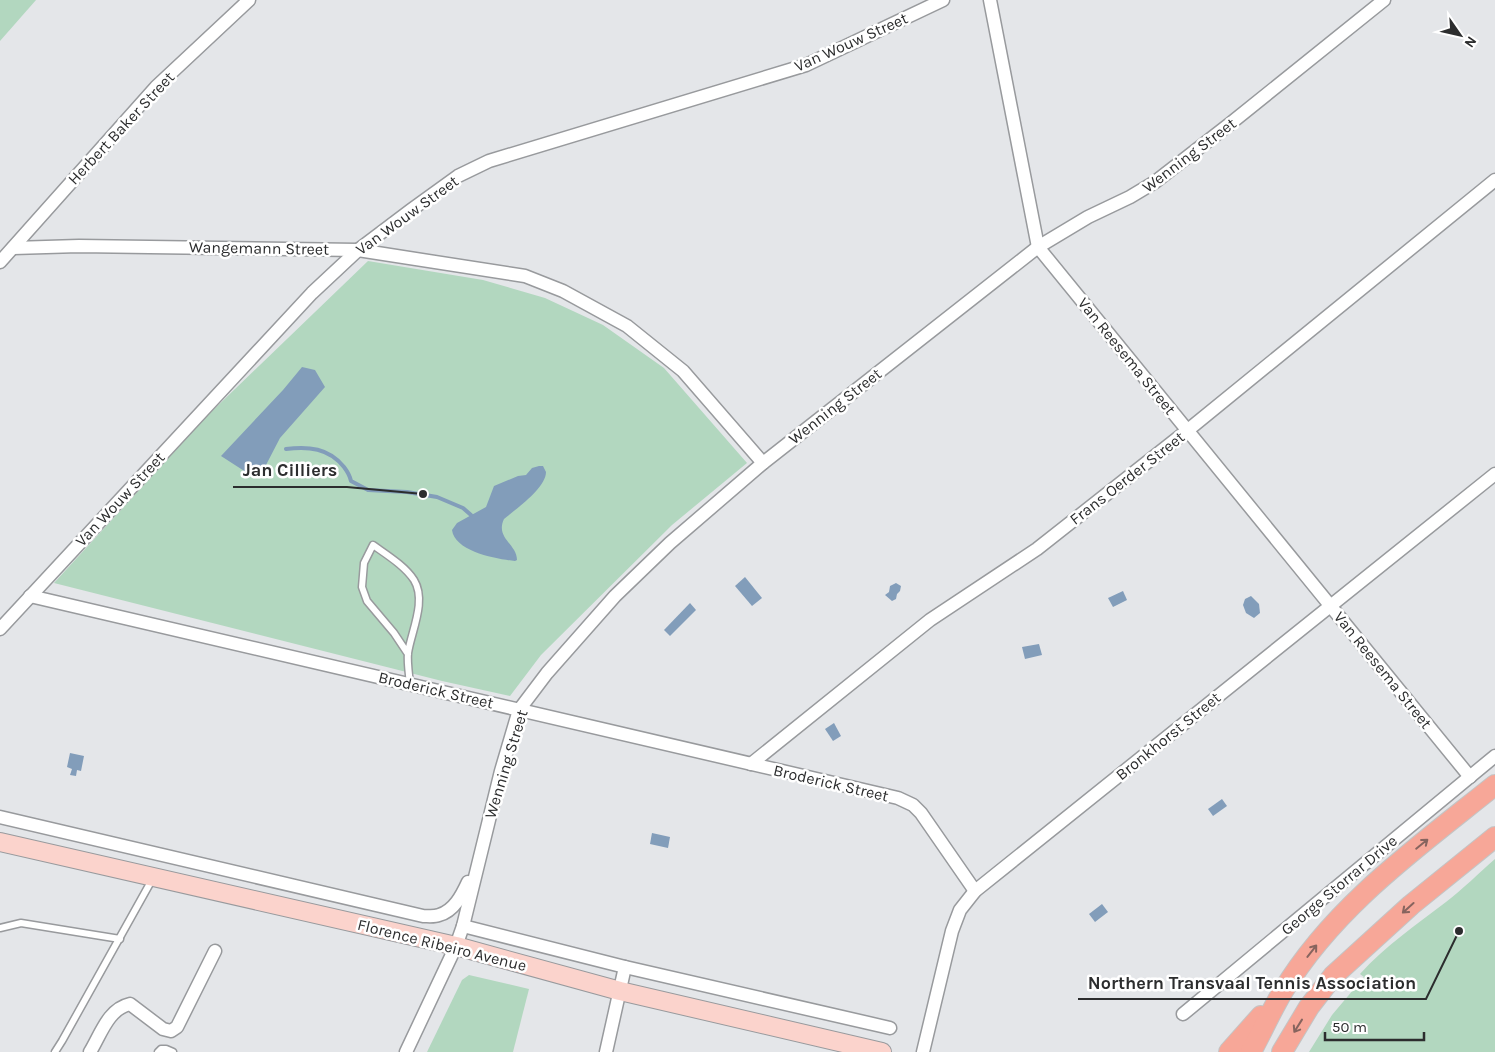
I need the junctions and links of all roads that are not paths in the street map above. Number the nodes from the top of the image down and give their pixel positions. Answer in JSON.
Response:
{"nodes":[{"id":1,"x":249,"y":0,"type":"edge"},
{"id":2,"x":944,"y":0,"type":"edge"},
{"id":3,"x":990,"y":0,"type":"edge"},
{"id":4,"x":1384,"y":0,"type":"edge"},
{"id":5,"x":925,"y":3,"type":"edge"},
{"id":6,"x":1495,"y":180,"type":"edge"},
{"id":7,"x":1038,"y":247,"type":"junction"},
{"id":8,"x":13,"y":248,"type":"junction"},
{"id":9,"x":358,"y":250,"type":"junction"},
{"id":10,"x":0,"y":262,"type":"edge"},
{"id":11,"x":1188,"y":430,"type":"junction"},
{"id":12,"x":763,"y":463,"type":"junction"},
{"id":13,"x":1495,"y":474,"type":"edge"},
{"id":14,"x":30,"y":596,"type":"junction"},
{"id":15,"x":1331,"y":606,"type":"junction"},
{"id":16,"x":0,"y":629,"type":"edge"},
{"id":17,"x":408,"y":654,"type":"junction"},
{"id":18,"x":410,"y":684,"type":"junction"},
{"id":19,"x":520,"y":710,"type":"junction"},
{"id":20,"x":1495,"y":756,"type":"edge"},
{"id":21,"x":751,"y":764,"type":"junction"},
{"id":22,"x":1470,"y":777,"type":"junction"},
{"id":23,"x":1495,"y":785,"type":"edge"},
{"id":24,"x":0,"y":816,"type":"edge"},
{"id":25,"x":1495,"y":837,"type":"edge"},
{"id":26,"x":0,"y":842,"type":"edge"},
{"id":27,"x":478,"y":860,"type":"junction"},
{"id":28,"x":153,"y":877,"type":"junction"},
{"id":29,"x":975,"y":890,"type":"junction"},
{"id":30,"x":463,"y":926,"type":"junction"},
{"id":31,"x":0,"y":928,"type":"edge"},
{"id":32,"x":120,"y":939,"type":"junction"},
{"id":33,"x":456,"y":946,"type":"junction"},
{"id":34,"x":215,"y":951,"type":"dead end"},
{"id":35,"x":625,"y":967,"type":"junction"},
{"id":36,"x":1283,"y":990,"type":"junction"},
{"id":37,"x":620,"y":991,"type":"junction"},
{"id":38,"x":1183,"y":1014,"type":"dead end"},
{"id":39,"x":890,"y":1028,"type":"dead end"},
{"id":40,"x":55,"y":1052,"type":"edge"},
{"id":41,"x":90,"y":1052,"type":"edge"},
{"id":42,"x":158,"y":1052,"type":"edge"},
{"id":43,"x":173,"y":1052,"type":"edge"},
{"id":44,"x":406,"y":1052,"type":"edge"},
{"id":45,"x":606,"y":1052,"type":"edge"},
{"id":46,"x":882,"y":1052,"type":"edge"},
{"id":47,"x":923,"y":1052,"type":"edge"},
{"id":48,"x":1229,"y":1052,"type":"edge"},
{"id":49,"x":1252,"y":1052,"type":"edge"},
{"id":50,"x":1282,"y":1052,"type":"edge"}],
"edges":[{"from":1,"to":8,"type":"street","name":"Herbert Baker Street"},
{"from":2,"to":5,"type":"street","name":"Van Wouw Street"},
{"from":3,"to":7,"type":"street","name":"Van Reesema Street"},
{"from":4,"to":7,"type":"street","name":"Wenning Street"},
{"from":5,"to":9,"type":"street","name":"Van Wouw Street"},
{"from":6,"to":11,"type":"street","name":"Frans Oerder Street"},
{"from":7,"to":11,"type":"street","name":"Van Reesema Street"},
{"from":7,"to":12,"type":"street","name":"Wenning Street"},
{"from":8,"to":9,"type":"street","name":"Wangemann Street"},
{"from":8,"to":10,"type":"street","name":"Herbert Baker Street"},
{"from":9,"to":12,"type":"street","name":"Wangemann Street"},
{"from":9,"to":14,"type":"street","name":"Van Wouw Street"},
{"from":11,"to":15,"type":"street","name":"Van Reesema Street"},
{"from":11,"to":21,"type":"street","name":"Frans Oerder Street"},
{"from":12,"to":19,"type":"street","name":"Wenning Street"},
{"from":13,"to":15,"type":"street","name":"Bronkhorst Street"},
{"from":14,"to":16,"type":"street","name":"Van Wouw Street"},
{"from":14,"to":18,"type":"street","name":"Broderick Street"},
{"from":15,"to":22,"type":"street","name":"Van Reesema Street"},
{"from":15,"to":29,"type":"street","name":"Bronkhorst Street"},
{"from":17,"to":17,"type":"lane"},
{"from":17,"to":18,"type":"lane"},
{"from":18,"to":19,"type":"street","name":"Broderick Street"},
{"from":19,"to":21,"type":"street","name":"Broderick Street"},
{"from":19,"to":27,"type":"street","name":"Wenning Street"},
{"from":20,"to":22,"type":"street","name":"George Storrar Drive"},
{"from":21,"to":29,"type":"street","name":"Broderick Street"},
{"from":22,"to":38,"type":"street","name":"George Storrar Drive"},
{"from":36,"to":23,"type":"main road","name":"George Storrar Drive","one_way":true},
{"from":24,"to":27,"type":"street"},
{"from":25,"to":50,"type":"main road","one_way":true},
{"from":26,"to":28,"type":"main road","name":"Florence Ribeiro Avenue"},
{"from":27,"to":30,"type":"street","name":"Wenning Street"},
{"from":28,"to":32,"type":"lane"},
{"from":28,"to":33,"type":"main road","name":"Florence Ribeiro Avenue"},
{"from":29,"to":47,"type":"street","name":"Bronkhorst Street"},
{"from":30,"to":33,"type":"street","name":"Wenning Street"},
{"from":30,"to":35,"type":"street"},
{"from":31,"to":32,"type":"lane"},
{"from":32,"to":40,"type":"lane"},
{"from":33,"to":37,"type":"main road","name":"Florence Ribeiro Avenue"},
{"from":33,"to":44,"type":"street","name":"Wenning Street"},
{"from":34,"to":41,"type":"street"},
{"from":35,"to":37,"type":"street"},
{"from":35,"to":39,"type":"street"},
{"from":36,"to":48,"type":"main road"},
{"from":36,"to":49,"type":"main road","name":"George Storrar Drive"},
{"from":37,"to":45,"type":"street"},
{"from":37,"to":46,"type":"main road","name":"Florence Ribeiro Avenue"},
{"from":42,"to":43,"type":"lane"}]}
